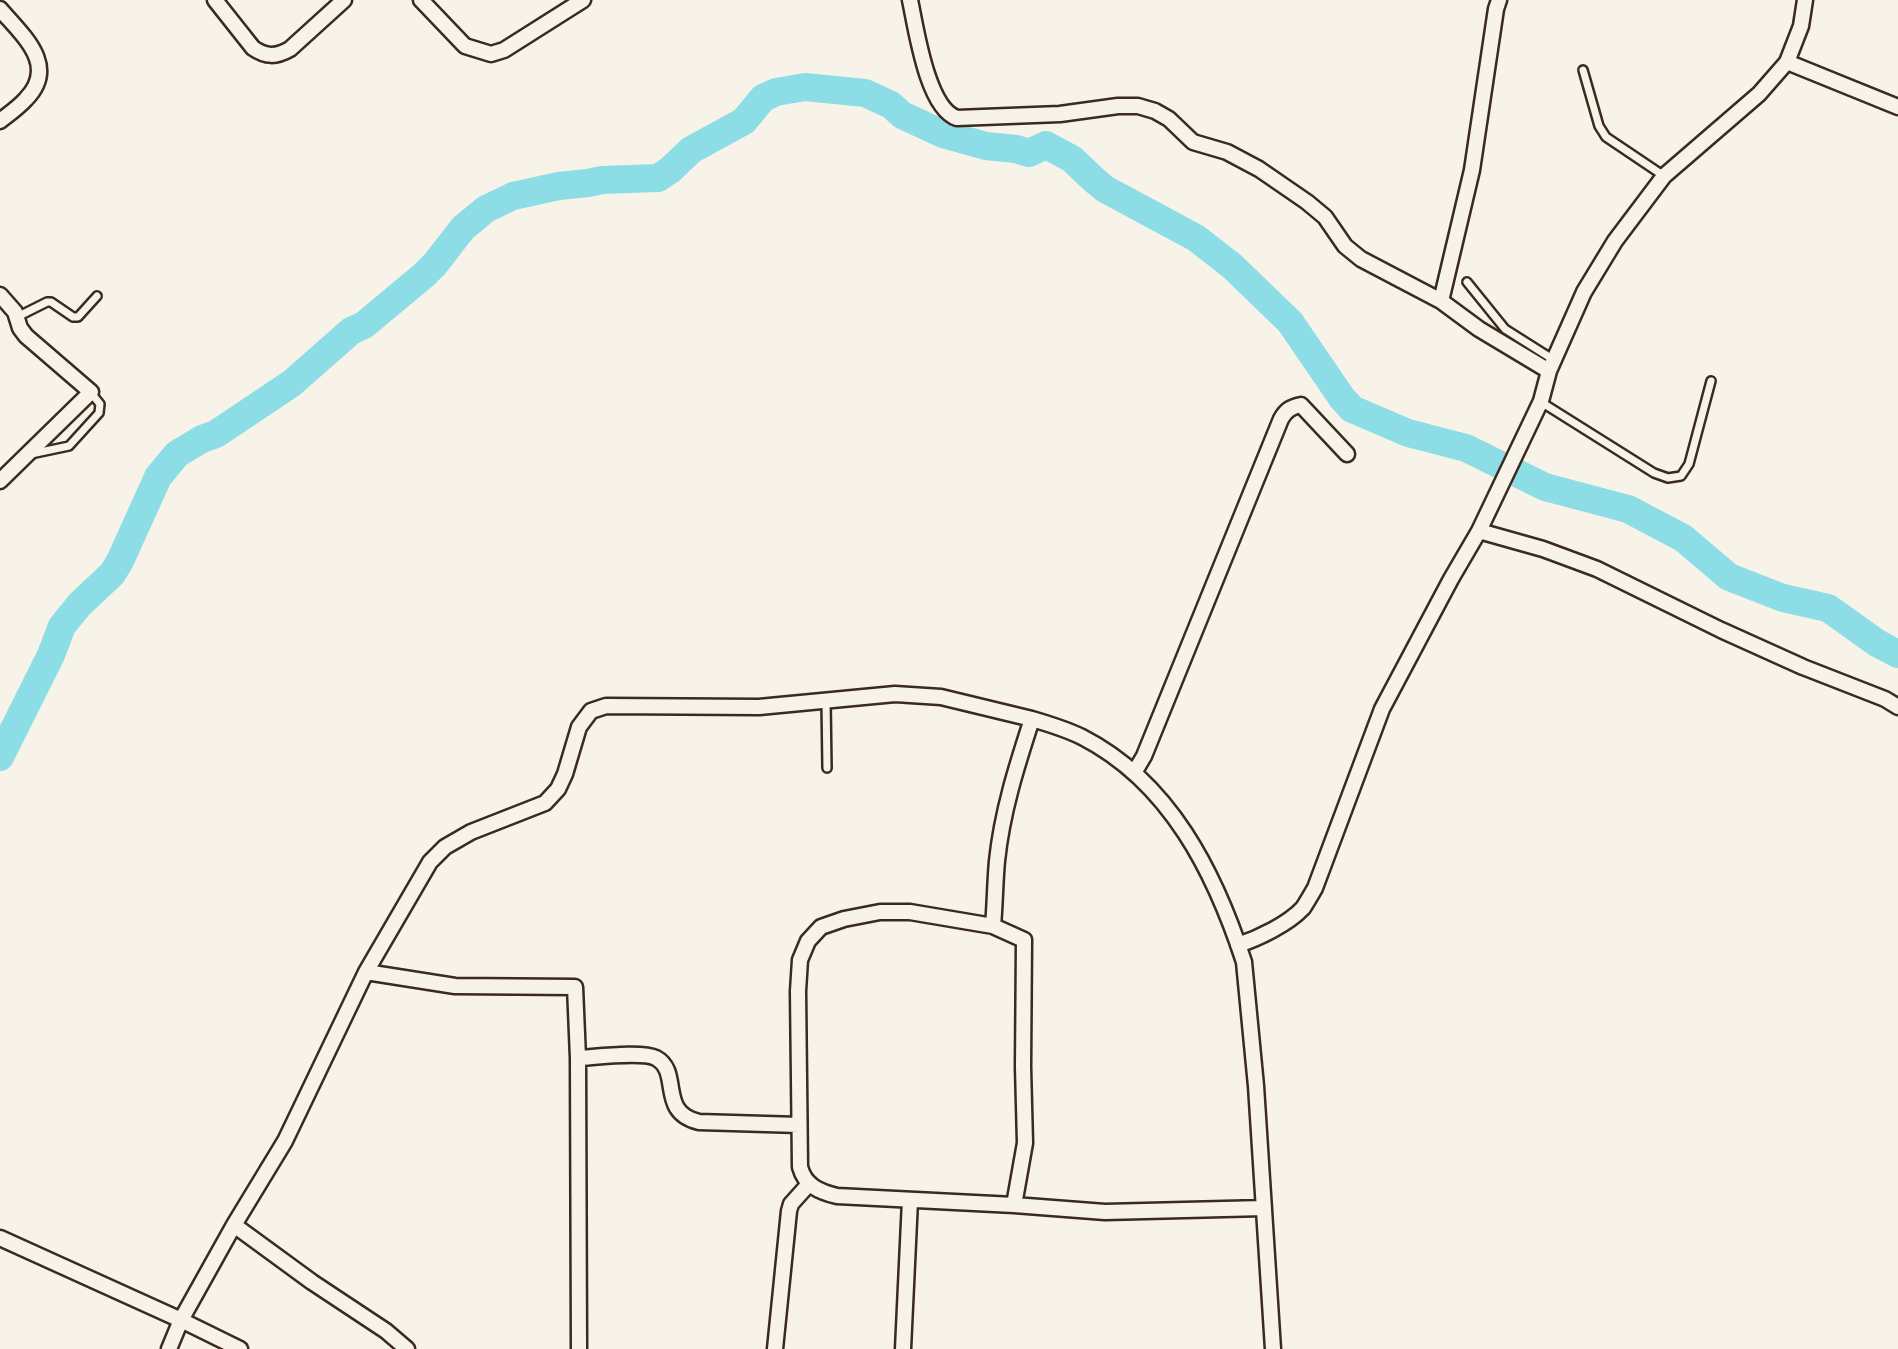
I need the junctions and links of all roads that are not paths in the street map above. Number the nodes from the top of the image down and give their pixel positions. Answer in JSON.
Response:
{"nodes":[{"id":1,"x":215,"y":0,"type":"edge"},
{"id":2,"x":344,"y":0,"type":"edge"},
{"id":3,"x":421,"y":0,"type":"edge"},
{"id":4,"x":583,"y":0,"type":"edge"},
{"id":5,"x":910,"y":0,"type":"edge"},
{"id":6,"x":1499,"y":0,"type":"edge"},
{"id":7,"x":1805,"y":0,"type":"edge"},
{"id":8,"x":0,"y":9,"type":"edge"},
{"id":9,"x":1787,"y":62,"type":"junction"},
{"id":10,"x":1583,"y":71,"type":"dead end"},
{"id":11,"x":1898,"y":107,"type":"edge"},
{"id":12,"x":0,"y":121,"type":"edge"},
{"id":13,"x":1664,"y":176,"type":"junction"},
{"id":14,"x":1467,"y":282,"type":"dead end"},
{"id":15,"x":0,"y":295,"type":"edge"},
{"id":16,"x":97,"y":296,"type":"dead end"},
{"id":17,"x":1441,"y":301,"type":"junction"},
{"id":18,"x":17,"y":317,"type":"junction"},
{"id":19,"x":1552,"y":366,"type":"junction"},
{"id":20,"x":1711,"y":382,"type":"dead end"},
{"id":21,"x":91,"y":392,"type":"junction"},
{"id":22,"x":1541,"y":401,"type":"junction"},
{"id":23,"x":28,"y":454,"type":"junction"},
{"id":24,"x":1347,"y":454,"type":"dead end"},
{"id":25,"x":0,"y":481,"type":"edge"},
{"id":26,"x":1479,"y":531,"type":"junction"},
{"id":27,"x":826,"y":701,"type":"junction"},
{"id":28,"x":1898,"y":707,"type":"edge"},
{"id":29,"x":1032,"y":719,"type":"junction"},
{"id":30,"x":827,"y":768,"type":"dead end"},
{"id":31,"x":1134,"y":773,"type":"junction"},
{"id":32,"x":993,"y":926,"type":"junction"},
{"id":33,"x":1238,"y":945,"type":"junction"},
{"id":34,"x":366,"y":972,"type":"junction"},
{"id":35,"x":578,"y":1058,"type":"junction"},
{"id":36,"x":799,"y":1125,"type":"junction"},
{"id":37,"x":809,"y":1184,"type":"junction"},
{"id":38,"x":910,"y":1200,"type":"junction"},
{"id":39,"x":1014,"y":1205,"type":"junction"},
{"id":40,"x":1265,"y":1208,"type":"junction"},
{"id":41,"x":234,"y":1224,"type":"junction"},
{"id":42,"x":0,"y":1238,"type":"edge"},
{"id":43,"x":181,"y":1320,"type":"junction"},
{"id":44,"x":169,"y":1349,"type":"edge"},
{"id":45,"x":240,"y":1349,"type":"edge"},
{"id":46,"x":407,"y":1349,"type":"edge"},
{"id":47,"x":579,"y":1349,"type":"edge"},
{"id":48,"x":775,"y":1349,"type":"edge"},
{"id":49,"x":903,"y":1349,"type":"edge"},
{"id":50,"x":1273,"y":1349,"type":"edge"}],
"edges":[{"from":1,"to":2,"type":"street"},
{"from":3,"to":4,"type":"street"},
{"from":5,"to":17,"type":"street"},
{"from":6,"to":17,"type":"street"},
{"from":7,"to":9,"type":"street"},
{"from":8,"to":12,"type":"street"},
{"from":9,"to":11,"type":"street"},
{"from":9,"to":13,"type":"street"},
{"from":10,"to":13,"type":"lane"},
{"from":13,"to":19,"type":"street"},
{"from":14,"to":19,"type":"lane"},
{"from":15,"to":18,"type":"street"},
{"from":16,"to":18,"type":"lane"},
{"from":17,"to":19,"type":"street"},
{"from":18,"to":21,"type":"street"},
{"from":19,"to":22,"type":"street"},
{"from":20,"to":22,"type":"lane"},
{"from":21,"to":23,"type":"street"},
{"from":21,"to":23,"type":"lane"},
{"from":22,"to":26,"type":"street"},
{"from":23,"to":25,"type":"street"},
{"from":24,"to":31,"type":"street"},
{"from":26,"to":28,"type":"street"},
{"from":26,"to":33,"type":"street"},
{"from":27,"to":29,"type":"street"},
{"from":27,"to":30,"type":"lane"},
{"from":27,"to":34,"type":"street"},
{"from":29,"to":31,"type":"street"},
{"from":29,"to":32,"type":"street"},
{"from":31,"to":33,"type":"street"},
{"from":32,"to":36,"type":"street"},
{"from":32,"to":39,"type":"street"},
{"from":33,"to":40,"type":"street"},
{"from":34,"to":35,"type":"street"},
{"from":34,"to":41,"type":"street"},
{"from":35,"to":36,"type":"street"},
{"from":35,"to":47,"type":"street"},
{"from":36,"to":37,"type":"street"},
{"from":37,"to":38,"type":"street"},
{"from":37,"to":48,"type":"street"},
{"from":38,"to":39,"type":"street"},
{"from":38,"to":49,"type":"street"},
{"from":39,"to":40,"type":"street"},
{"from":40,"to":50,"type":"street"},
{"from":41,"to":43,"type":"street"},
{"from":41,"to":46,"type":"street"},
{"from":42,"to":43,"type":"street"},
{"from":43,"to":44,"type":"street"},
{"from":43,"to":45,"type":"street"}]}
